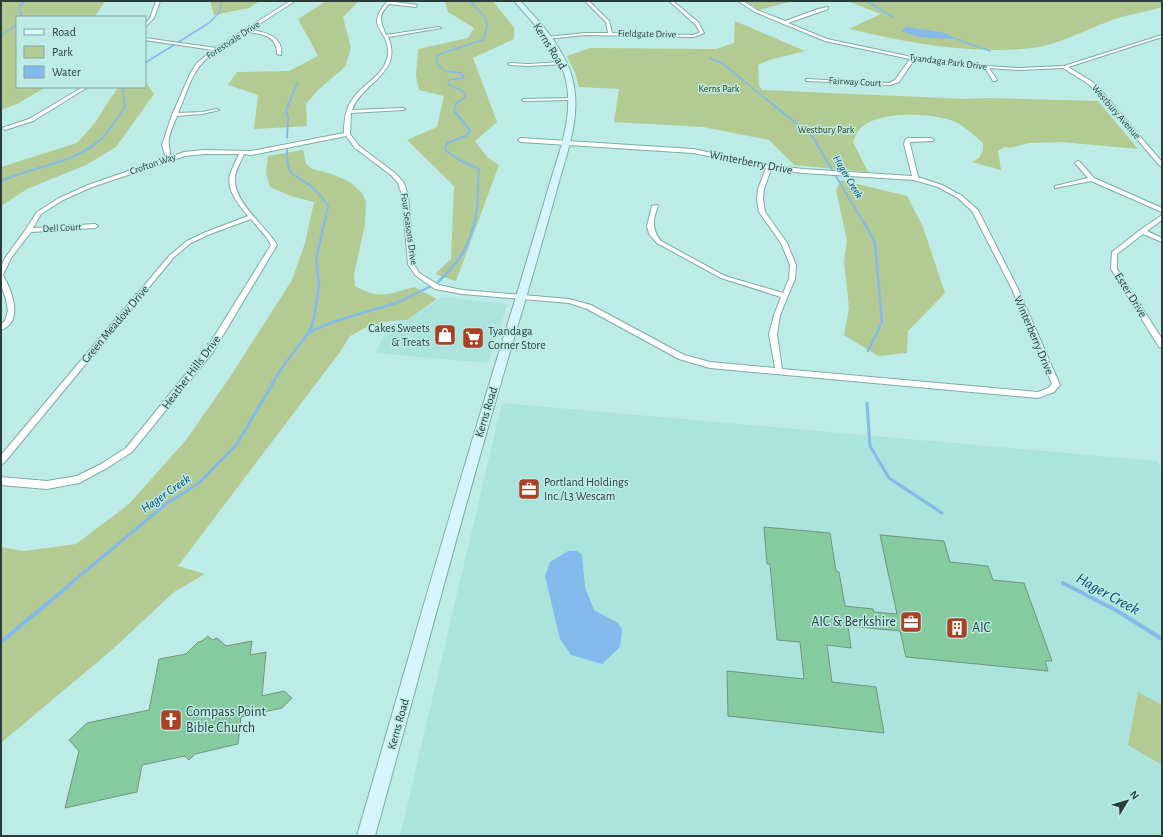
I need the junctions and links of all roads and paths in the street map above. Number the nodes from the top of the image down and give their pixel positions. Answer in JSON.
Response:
{"nodes":[{"id":1,"x":158,"y":1,"type":"edge"},
{"id":2,"x":293,"y":1,"type":"edge"},
{"id":3,"x":517,"y":1,"type":"edge"},
{"id":4,"x":587,"y":1,"type":"edge"},
{"id":5,"x":671,"y":1,"type":"edge"},
{"id":6,"x":740,"y":1,"type":"edge"},
{"id":7,"x":389,"y":2,"type":"edge"},
{"id":8,"x":416,"y":6,"type":"dead end"},
{"id":9,"x":827,"y":8,"type":"dead end"},
{"id":10,"x":784,"y":23,"type":"junction"},
{"id":11,"x":146,"y":25,"type":"edge"},
{"id":12,"x":439,"y":28,"type":"dead end"},
{"id":13,"x":246,"y":31,"type":"junction"},
{"id":14,"x":610,"y":34,"type":"junction"},
{"id":15,"x":386,"y":36,"type":"junction"},
{"id":16,"x":1162,"y":36,"type":"edge"},
{"id":17,"x":547,"y":38,"type":"junction"},
{"id":18,"x":146,"y":39,"type":"edge"},
{"id":19,"x":217,"y":49,"type":"junction"},
{"id":20,"x":279,"y":54,"type":"dead end"},
{"id":21,"x":913,"y":58,"type":"junction"},
{"id":22,"x":563,"y":62,"type":"junction"},
{"id":23,"x":510,"y":64,"type":"dead end"},
{"id":24,"x":986,"y":67,"type":"junction"},
{"id":25,"x":1064,"y":67,"type":"junction"},
{"id":26,"x":808,"y":80,"type":"dead end"},
{"id":27,"x":996,"y":80,"type":"dead end"},
{"id":28,"x":84,"y":88,"type":"edge"},
{"id":29,"x":572,"y":99,"type":"junction"},
{"id":30,"x":524,"y":100,"type":"dead end"},
{"id":31,"x":403,"y":109,"type":"dead end"},
{"id":32,"x":217,"y":110,"type":"dead end"},
{"id":33,"x":349,"y":112,"type":"junction"},
{"id":34,"x":174,"y":115,"type":"junction"},
{"id":35,"x":5,"y":128,"type":"dead end"},
{"id":36,"x":347,"y":134,"type":"junction"},
{"id":37,"x":520,"y":140,"type":"dead end"},
{"id":38,"x":931,"y":140,"type":"dead end"},
{"id":39,"x":564,"y":142,"type":"junction"},
{"id":40,"x":242,"y":154,"type":"junction"},
{"id":41,"x":170,"y":158,"type":"junction"},
{"id":42,"x":1078,"y":163,"type":"dead end"},
{"id":43,"x":1162,"y":165,"type":"edge"},
{"id":44,"x":769,"y":167,"type":"junction"},
{"id":45,"x":915,"y":178,"type":"junction"},
{"id":46,"x":1092,"y":179,"type":"junction"},
{"id":47,"x":1057,"y":188,"type":"dead end"},
{"id":48,"x":655,"y":206,"type":"dead end"},
{"id":49,"x":1162,"y":210,"type":"edge"},
{"id":50,"x":252,"y":217,"type":"junction"},
{"id":51,"x":1162,"y":218,"type":"edge"},
{"id":52,"x":95,"y":226,"type":"dead end"},
{"id":53,"x":29,"y":230,"type":"junction"},
{"id":54,"x":1142,"y":231,"type":"junction"},
{"id":55,"x":1162,"y":240,"type":"edge"},
{"id":56,"x":1,"y":276,"type":"edge"},
{"id":57,"x":522,"y":296,"type":"junction"},
{"id":58,"x":785,"y":296,"type":"junction"},
{"id":59,"x":1,"y":328,"type":"edge"},
{"id":60,"x":1162,"y":345,"type":"edge"},
{"id":61,"x":779,"y":372,"type":"junction"},
{"id":62,"x":1,"y":461,"type":"edge"},
{"id":63,"x":1,"y":481,"type":"edge"},
{"id":64,"x":366,"y":836,"type":"edge"}],
"edges":[{"from":1,"to":11,"type":"street"},
{"from":2,"to":13,"type":"street","name":"Forestvale Drive"},
{"from":3,"to":17,"type":"street","name":"Kerns Road"},
{"from":4,"to":14,"type":"street"},
{"from":5,"to":14,"type":"street","name":"Fieldgate Drive"},
{"from":6,"to":10,"type":"street","name":"Tyandaga Park Drive"},
{"from":7,"to":8,"type":"street"},
{"from":7,"to":15,"type":"street"},
{"from":9,"to":10,"type":"street"},
{"from":10,"to":21,"type":"street","name":"Tyandaga Park Drive"},
{"from":12,"to":15,"type":"street"},
{"from":13,"to":19,"type":"street","name":"Forestvale Drive"},
{"from":13,"to":20,"type":"street"},
{"from":14,"to":17,"type":"street","name":"Fieldgate Drive"},
{"from":15,"to":33,"type":"street"},
{"from":16,"to":25,"type":"street","name":"Tyandaga Park Drive"},
{"from":17,"to":22,"type":"street","name":"Kerns Road"},
{"from":18,"to":19,"type":"street"},
{"from":19,"to":34,"type":"street","name":"Forestvale Drive"},
{"from":21,"to":24,"type":"street","name":"Tyandaga Park Drive"},
{"from":21,"to":26,"type":"street","name":"Fairway Court"},
{"from":22,"to":23,"type":"street"},
{"from":22,"to":29,"type":"street","name":"Kerns Road"},
{"from":24,"to":25,"type":"street","name":"Tyandaga Park Drive"},
{"from":24,"to":27,"type":"street"},
{"from":25,"to":43,"type":"street","name":"Westbury Avenue"},
{"from":28,"to":35,"type":"street"},
{"from":29,"to":30,"type":"street"},
{"from":29,"to":39,"type":"street","name":"Kerns Road"},
{"from":31,"to":33,"type":"street"},
{"from":32,"to":34,"type":"street"},
{"from":33,"to":36,"type":"street"},
{"from":34,"to":41,"type":"street","name":"Forestvale Drive"},
{"from":36,"to":40,"type":"street","name":"Crofton Way"},
{"from":36,"to":57,"type":"street","name":"Four Seasons Drive"},
{"from":37,"to":39,"type":"street","name":"Winterberry Drive"},
{"from":38,"to":45,"type":"street"},
{"from":39,"to":44,"type":"street","name":"Winterberry Drive"},
{"from":39,"to":57,"type":"street","name":"Kerns Road"},
{"from":40,"to":41,"type":"street","name":"Crofton Way"},
{"from":40,"to":50,"type":"street","name":"Heather Hills Drive"},
{"from":41,"to":53,"type":"street","name":"Crofton Way"},
{"from":42,"to":46,"type":"street"},
{"from":44,"to":45,"type":"street","name":"Winterberry Drive"},
{"from":44,"to":58,"type":"street"},
{"from":45,"to":61,"type":"street","name":"Winterberry Drive"},
{"from":46,"to":47,"type":"street"},
{"from":46,"to":49,"type":"street"},
{"from":48,"to":58,"type":"street"},
{"from":50,"to":62,"type":"street","name":"Green Meadow Drive"},
{"from":50,"to":63,"type":"street","name":"Heather Hills Drive"},
{"from":51,"to":54,"type":"street","name":"Ester Drive"},
{"from":52,"to":53,"type":"street","name":"Dell Court"},
{"from":53,"to":56,"type":"street","name":"Crofton Way"},
{"from":54,"to":55,"type":"street"},
{"from":54,"to":60,"type":"street","name":"Ester Drive"},
{"from":56,"to":59,"type":"street","name":"Crofton Way"},
{"from":57,"to":61,"type":"street","name":"Winterberry Drive"},
{"from":57,"to":64,"type":"street","name":"Kerns Road"},
{"from":58,"to":61,"type":"street"}]}
